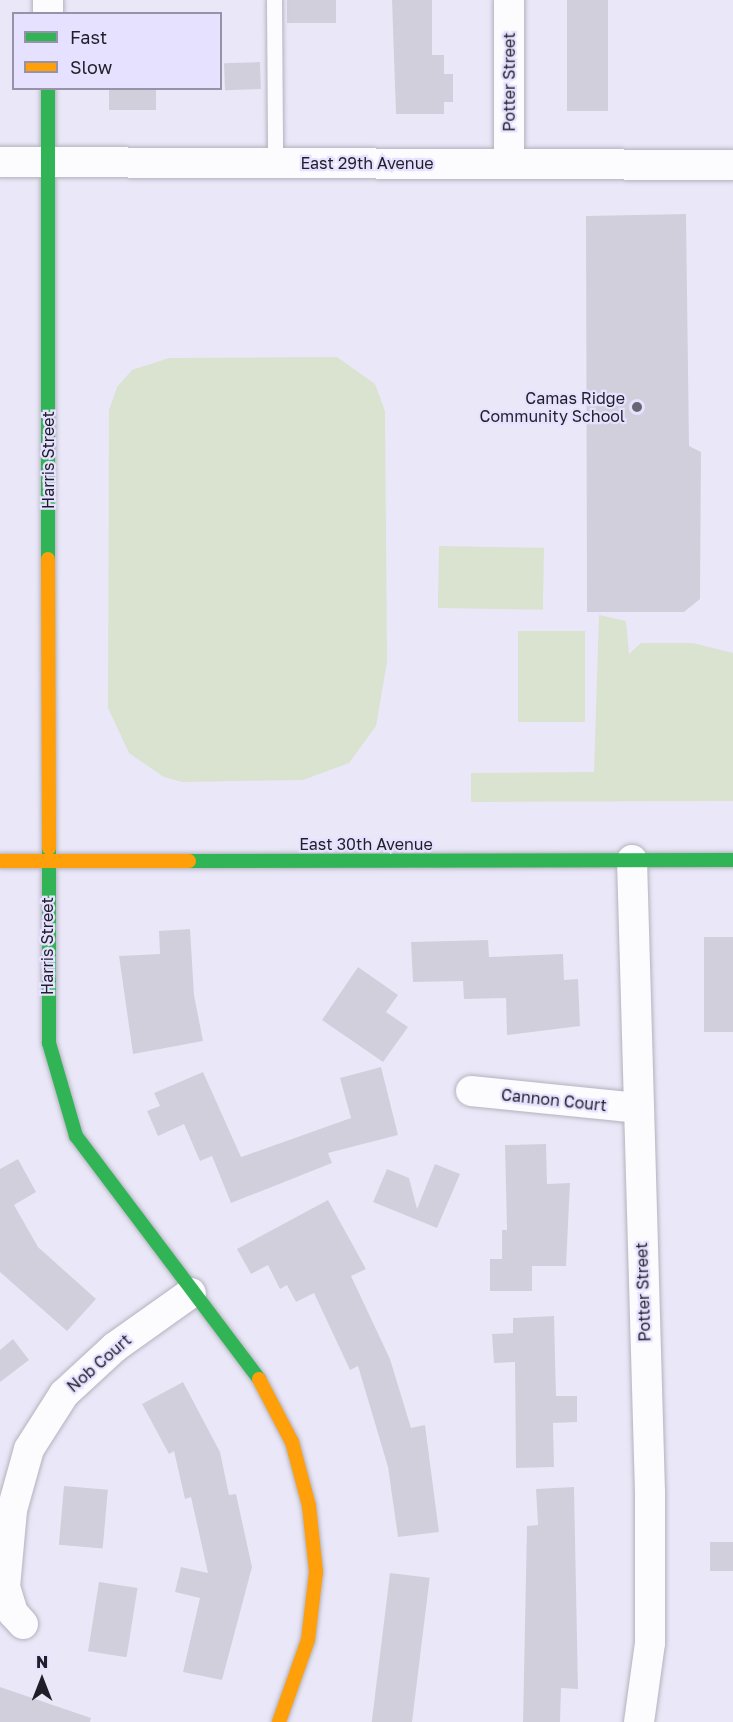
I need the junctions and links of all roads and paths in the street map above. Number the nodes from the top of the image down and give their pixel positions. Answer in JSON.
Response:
{"nodes":[{"id":1,"x":274,"y":0,"type":"edge"},
{"id":2,"x":509,"y":0,"type":"edge"},
{"id":3,"x":48,"y":90,"type":"edge"},
{"id":4,"x":0,"y":162,"type":"edge"},
{"id":5,"x":48,"y":162,"type":"junction"},
{"id":6,"x":275,"y":163,"type":"junction"},
{"id":7,"x":509,"y":164,"type":"junction"},
{"id":8,"x":733,"y":165,"type":"edge"},
{"id":9,"x":632,"y":860,"type":"junction"},
{"id":10,"x":733,"y":860,"type":"edge"},
{"id":11,"x":0,"y":861,"type":"edge"},
{"id":12,"x":47,"y":861,"type":"junction"},
{"id":13,"x":471,"y":1091,"type":"dead end"},
{"id":14,"x":637,"y":1108,"type":"junction"},
{"id":15,"x":191,"y":1293,"type":"junction"},
{"id":16,"x":23,"y":1623,"type":"dead end"},
{"id":17,"x":279,"y":1722,"type":"edge"},
{"id":18,"x":639,"y":1722,"type":"edge"}],
"edges":[{"from":1,"to":6,"type":"lane"},
{"from":2,"to":7,"type":"street","name":"Potter Street"},
{"from":3,"to":5,"type":"street","name":"Harris Street"},
{"from":4,"to":5,"type":"street","name":"East 29th Avenue"},
{"from":5,"to":6,"type":"street","name":"East 29th Avenue"},
{"from":5,"to":12,"type":"street","name":"Harris Street"},
{"from":6,"to":7,"type":"street","name":"East 29th Avenue"},
{"from":7,"to":8,"type":"street","name":"East 29th Avenue"},
{"from":9,"to":10,"type":"street","name":"East 30th Avenue"},
{"from":9,"to":12,"type":"street","name":"East 30th Avenue"},
{"from":9,"to":14,"type":"street","name":"Potter Street"},
{"from":11,"to":12,"type":"street","name":"East 30th Avenue"},
{"from":12,"to":15,"type":"street","name":"Harris Street"},
{"from":13,"to":14,"type":"street","name":"Cannon Court"},
{"from":14,"to":18,"type":"street","name":"Potter Street"},
{"from":15,"to":16,"type":"street","name":"Nob Court"},
{"from":15,"to":17,"type":"street","name":"Harris Street"}]}
